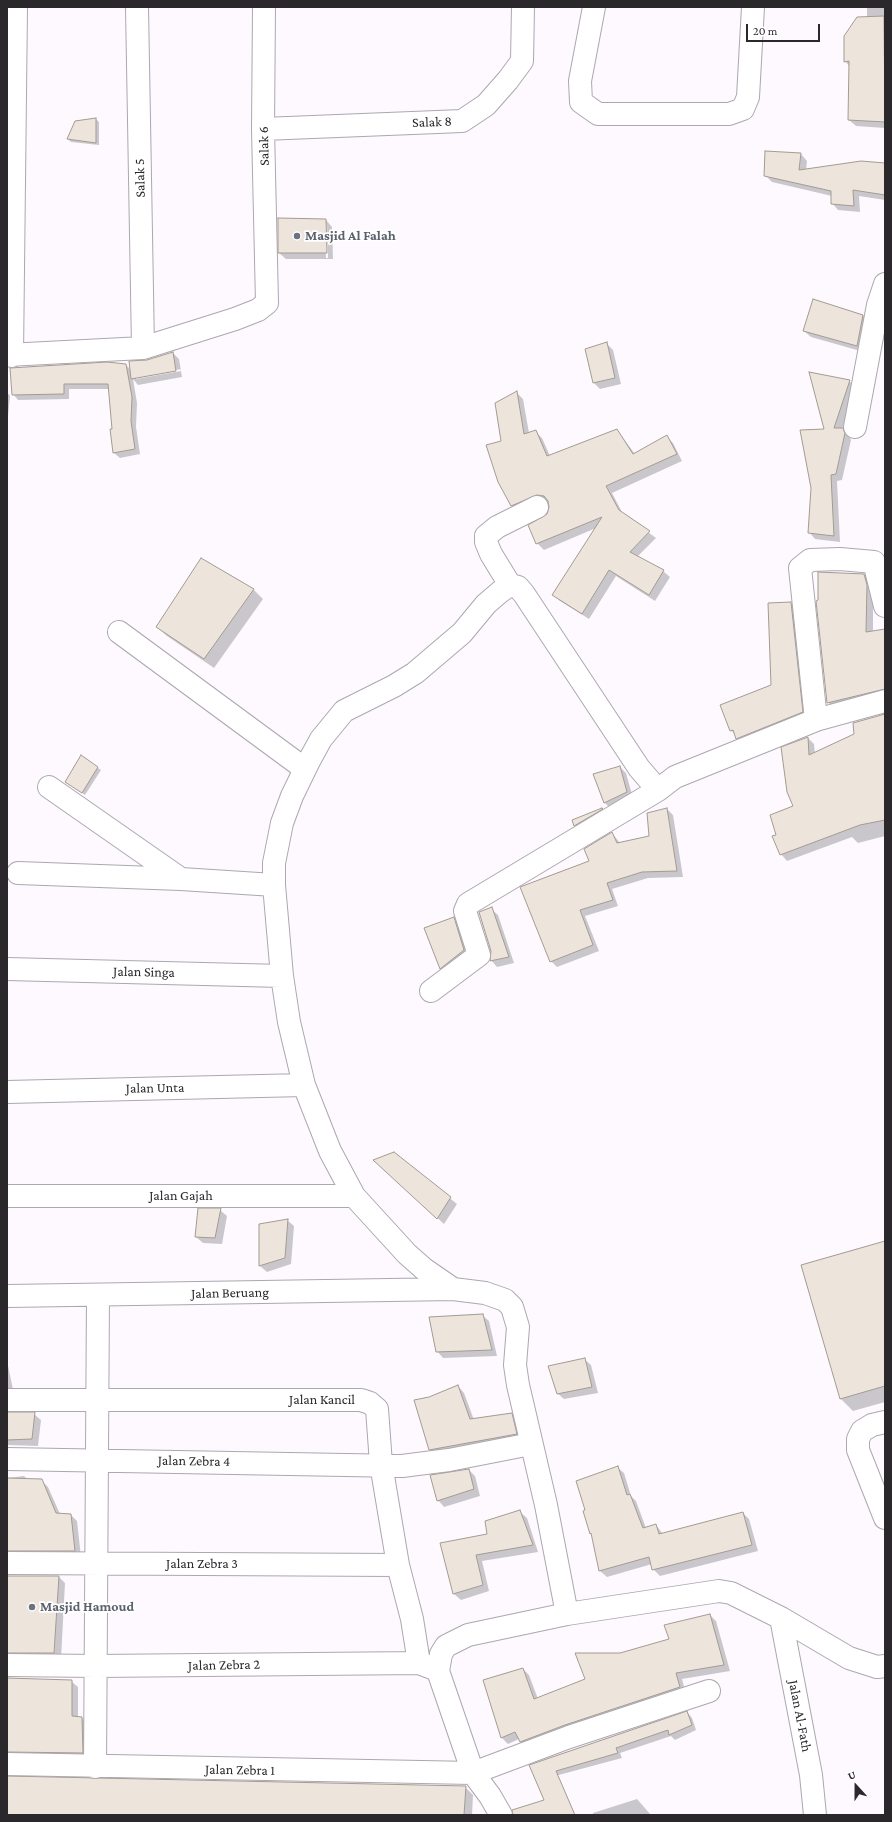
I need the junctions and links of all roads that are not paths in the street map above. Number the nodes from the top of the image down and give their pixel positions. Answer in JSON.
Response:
{"nodes":[{"id":1,"x":16,"y":7,"type":"edge"},
{"id":2,"x":137,"y":7,"type":"edge"},
{"id":3,"x":264,"y":7,"type":"edge"},
{"id":4,"x":523,"y":7,"type":"edge"},
{"id":5,"x":594,"y":7,"type":"edge"},
{"id":6,"x":753,"y":7,"type":"edge"},
{"id":7,"x":263,"y":129,"type":"junction"},
{"id":8,"x":885,"y":284,"type":"edge"},
{"id":9,"x":143,"y":348,"type":"junction"},
{"id":10,"x":9,"y":355,"type":"edge"},
{"id":11,"x":855,"y":427,"type":"dead end"},
{"id":12,"x":537,"y":507,"type":"dead end"},
{"id":13,"x":510,"y":585,"type":"junction"},
{"id":14,"x":885,"y":606,"type":"edge"},
{"id":15,"x":119,"y":632,"type":"dead end"},
{"id":16,"x":885,"y":701,"type":"edge"},
{"id":17,"x":816,"y":720,"type":"junction"},
{"id":18,"x":305,"y":769,"type":"junction"},
{"id":19,"x":49,"y":787,"type":"dead end"},
{"id":20,"x":658,"y":790,"type":"junction"},
{"id":21,"x":18,"y":872,"type":"dead end"},
{"id":22,"x":181,"y":879,"type":"junction"},
{"id":23,"x":274,"y":885,"type":"junction"},
{"id":24,"x":7,"y":969,"type":"edge"},
{"id":25,"x":282,"y":976,"type":"junction"},
{"id":26,"x":431,"y":991,"type":"dead end"},
{"id":27,"x":304,"y":1085,"type":"junction"},
{"id":28,"x":7,"y":1092,"type":"edge"},
{"id":29,"x":7,"y":1196,"type":"edge"},
{"id":30,"x":354,"y":1196,"type":"junction"},
{"id":31,"x":453,"y":1289,"type":"junction"},
{"id":32,"x":98,"y":1295,"type":"junction"},
{"id":33,"x":7,"y":1296,"type":"edge"},
{"id":34,"x":7,"y":1400,"type":"edge"},
{"id":35,"x":98,"y":1400,"type":"junction"},
{"id":36,"x":885,"y":1422,"type":"edge"},
{"id":37,"x":531,"y":1444,"type":"junction"},
{"id":38,"x":7,"y":1459,"type":"edge"},
{"id":39,"x":97,"y":1460,"type":"junction"},
{"id":40,"x":381,"y":1464,"type":"junction"},
{"id":41,"x":885,"y":1518,"type":"edge"},
{"id":42,"x":7,"y":1563,"type":"edge"},
{"id":43,"x":96,"y":1563,"type":"junction"},
{"id":44,"x":398,"y":1565,"type":"junction"},
{"id":45,"x":567,"y":1614,"type":"junction"},
{"id":46,"x":781,"y":1618,"type":"junction"},
{"id":47,"x":419,"y":1663,"type":"junction"},
{"id":48,"x":7,"y":1665,"type":"edge"},
{"id":49,"x":96,"y":1666,"type":"junction"},
{"id":50,"x":885,"y":1666,"type":"edge"},
{"id":51,"x":438,"y":1671,"type":"junction"},
{"id":52,"x":709,"y":1691,"type":"dead end"},
{"id":53,"x":7,"y":1764,"type":"edge"},
{"id":54,"x":95,"y":1767,"type":"junction"},
{"id":55,"x":473,"y":1773,"type":"junction"},
{"id":56,"x":501,"y":1815,"type":"edge"},
{"id":57,"x":815,"y":1815,"type":"edge"}],
"edges":[{"from":1,"to":10,"type":"street"},
{"from":2,"to":9,"type":"street","name":"Salak 5"},
{"from":3,"to":7,"type":"street","name":"Salak 6"},
{"from":4,"to":7,"type":"street","name":"Salak 8"},
{"from":5,"to":6,"type":"street"},
{"from":7,"to":9,"type":"street","name":"Salak 6"},
{"from":8,"to":11,"type":"street"},
{"from":9,"to":10,"type":"street","name":"Salak 6"},
{"from":12,"to":13,"type":"street"},
{"from":13,"to":18,"type":"street"},
{"from":13,"to":20,"type":"street"},
{"from":14,"to":17,"type":"street"},
{"from":15,"to":18,"type":"street"},
{"from":16,"to":17,"type":"street"},
{"from":17,"to":20,"type":"street"},
{"from":18,"to":23,"type":"street"},
{"from":19,"to":22,"type":"street"},
{"from":20,"to":26,"type":"street"},
{"from":21,"to":22,"type":"street"},
{"from":22,"to":23,"type":"street"},
{"from":23,"to":25,"type":"street"},
{"from":24,"to":25,"type":"street","name":"Jalan Singa"},
{"from":25,"to":27,"type":"street"},
{"from":27,"to":28,"type":"street","name":"Jalan Unta"},
{"from":27,"to":30,"type":"street"},
{"from":29,"to":30,"type":"street","name":"Jalan Gajah"},
{"from":30,"to":31,"type":"street"},
{"from":31,"to":32,"type":"street","name":"Jalan Beruang"},
{"from":31,"to":37,"type":"street","name":"Jalan Beruang"},
{"from":32,"to":33,"type":"street","name":"Jalan Beruang"},
{"from":32,"to":35,"type":"street"},
{"from":34,"to":35,"type":"street","name":"Jalan Kancil"},
{"from":35,"to":39,"type":"street"},
{"from":35,"to":40,"type":"street","name":"Jalan Kancil"},
{"from":36,"to":41,"type":"street"},
{"from":37,"to":40,"type":"street","name":"Jalan Zebra 4"},
{"from":37,"to":45,"type":"street","name":"Jalan Beruang"},
{"from":38,"to":39,"type":"street","name":"Jalan Zebra 4"},
{"from":39,"to":40,"type":"street","name":"Jalan Zebra 4"},
{"from":39,"to":43,"type":"street"},
{"from":40,"to":44,"type":"street","name":"Jalan Kancil"},
{"from":42,"to":43,"type":"street","name":"Jalan Zebra 3"},
{"from":43,"to":44,"type":"street","name":"Jalan Zebra 3"},
{"from":43,"to":49,"type":"street"},
{"from":44,"to":47,"type":"street","name":"Jalan Kancil"},
{"from":45,"to":46,"type":"street"},
{"from":45,"to":51,"type":"street"},
{"from":46,"to":50,"type":"street"},
{"from":46,"to":57,"type":"street","name":"Jalan Al-Fath"},
{"from":47,"to":49,"type":"street","name":"Jalan Zebra 2"},
{"from":47,"to":51,"type":"street","name":"Jalan Zebra 2"},
{"from":48,"to":49,"type":"street","name":"Jalan Zebra 2"},
{"from":49,"to":54,"type":"street"},
{"from":51,"to":55,"type":"street"},
{"from":52,"to":55,"type":"street"},
{"from":53,"to":54,"type":"street","name":"Jalan Zebra 1"},
{"from":54,"to":55,"type":"street","name":"Jalan Zebra 1"},
{"from":55,"to":56,"type":"street"}]}
